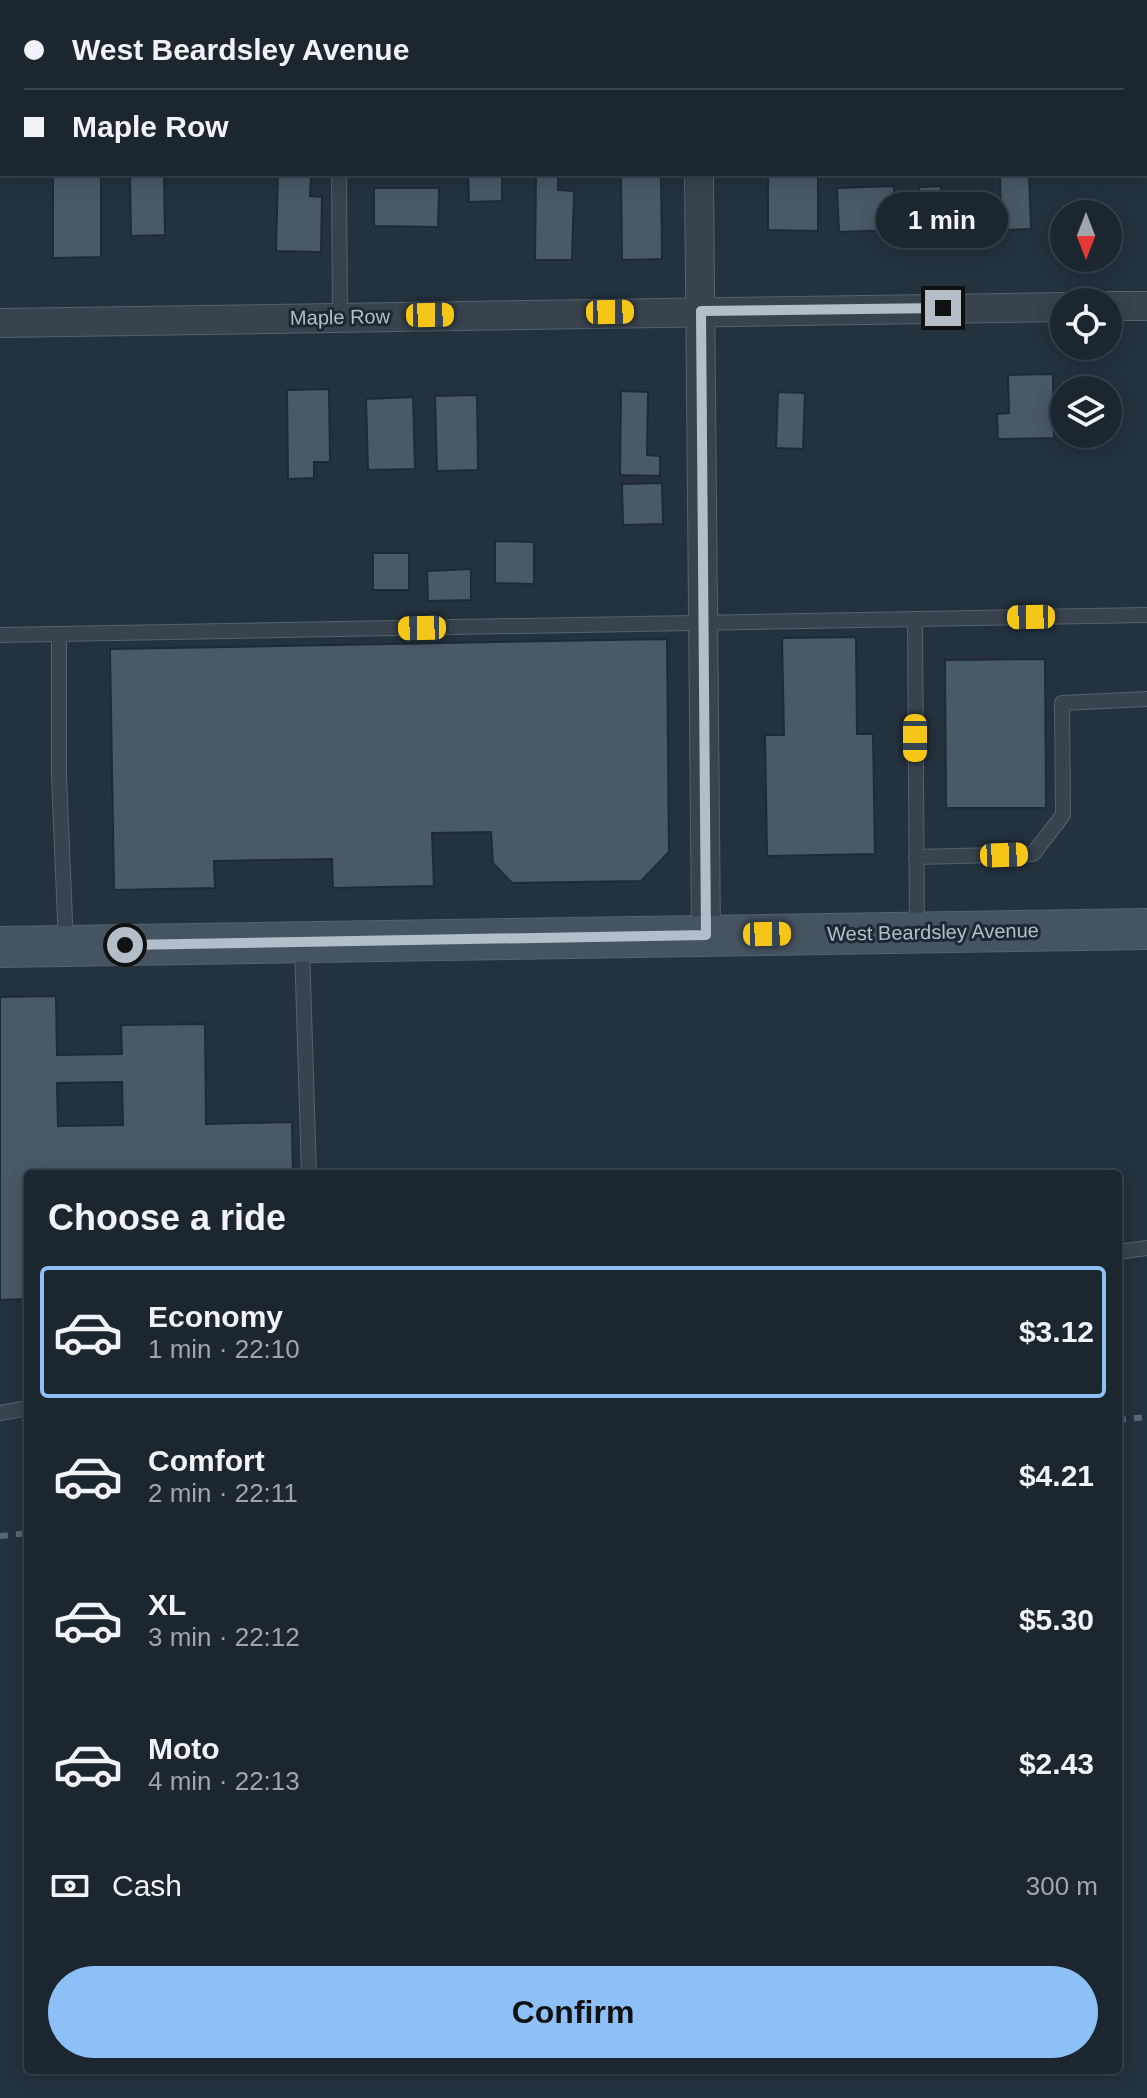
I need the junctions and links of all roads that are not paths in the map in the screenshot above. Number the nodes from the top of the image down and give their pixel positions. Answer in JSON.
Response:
{"nodes":[{"id":1,"x":339,"y":176,"type":"edge"},
{"id":2,"x":699,"y":176,"type":"edge"},
{"id":3,"x":1122,"y":306,"type":"edge"},
{"id":4,"x":1147,"y":306,"type":"edge"},
{"id":5,"x":1050,"y":307,"type":"edge"},
{"id":6,"x":701,"y":311,"type":"junction"},
{"id":7,"x":340,"y":317,"type":"junction"},
{"id":8,"x":0,"y":323,"type":"edge"},
{"id":9,"x":1147,"y":615,"type":"edge"},
{"id":10,"x":915,"y":619,"type":"junction"},
{"id":11,"x":703,"y":622,"type":"junction"},
{"id":12,"x":59,"y":634,"type":"junction"},
{"id":13,"x":0,"y":635,"type":"edge"},
{"id":14,"x":1147,"y":699,"type":"edge"},
{"id":15,"x":916,"y":857,"type":"junction"},
{"id":16,"x":1147,"y":929,"type":"edge"},
{"id":17,"x":917,"y":932,"type":"junction"},
{"id":18,"x":706,"y":935,"type":"junction"},
{"id":19,"x":302,"y":942,"type":"junction"},
{"id":20,"x":66,"y":945,"type":"junction"},
{"id":21,"x":0,"y":947,"type":"edge"},
{"id":22,"x":309,"y":1170,"type":"edge"},
{"id":23,"x":1147,"y":1248,"type":"edge"},
{"id":24,"x":1122,"y":1251,"type":"edge"},
{"id":25,"x":24,"y":1409,"type":"edge"},
{"id":26,"x":0,"y":1413,"type":"edge"}],
"edges":[{"from":1,"to":7,"type":"lane"},
{"from":2,"to":6,"type":"street"},
{"from":3,"to":4,"type":"street"},
{"from":5,"to":6,"type":"street","name":"Maple Row"},
{"from":6,"to":7,"type":"street","name":"Maple Row"},
{"from":6,"to":11,"type":"street"},
{"from":7,"to":8,"type":"street","name":"Maple Row"},
{"from":9,"to":10,"type":"lane"},
{"from":10,"to":11,"type":"lane"},
{"from":10,"to":15,"type":"lane"},
{"from":11,"to":12,"type":"lane"},
{"from":11,"to":18,"type":"street"},
{"from":12,"to":13,"type":"lane"},
{"from":12,"to":20,"type":"lane"},
{"from":14,"to":15,"type":"lane"},
{"from":15,"to":17,"type":"lane"},
{"from":16,"to":17,"type":"main road","name":"West Beardsley Avenue"},
{"from":17,"to":18,"type":"main road","name":"West Beardsley Avenue"},
{"from":18,"to":19,"type":"main road","name":"West Beardsley Avenue"},
{"from":19,"to":20,"type":"main road","name":"West Beardsley Avenue"},
{"from":19,"to":22,"type":"lane"},
{"from":20,"to":21,"type":"main road","name":"West Beardsley Avenue"},
{"from":23,"to":24,"type":"lane"},
{"from":25,"to":26,"type":"lane"}]}
